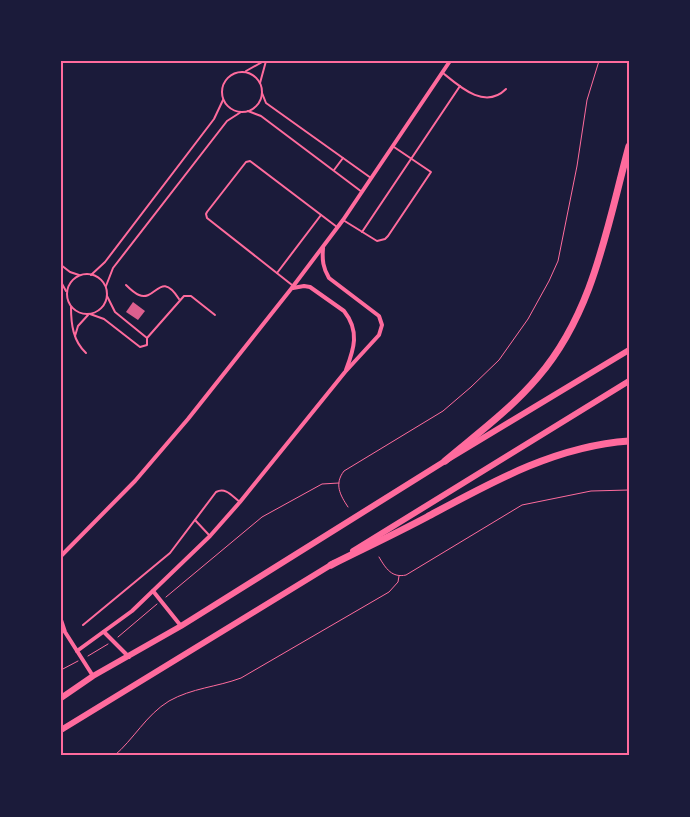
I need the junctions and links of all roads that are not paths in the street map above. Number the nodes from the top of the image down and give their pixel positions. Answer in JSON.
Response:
{"nodes":[{"id":1,"x":265,"y":61,"type":"edge"},
{"id":2,"x":450,"y":61,"type":"edge"},
{"id":3,"x":245,"y":72,"type":"junction"},
{"id":4,"x":443,"y":73,"type":"junction"},
{"id":5,"x":260,"y":83,"type":"junction"},
{"id":6,"x":460,"y":86,"type":"junction"},
{"id":7,"x":506,"y":89,"type":"dead end"},
{"id":8,"x":262,"y":93,"type":"junction"},
{"id":9,"x":223,"y":100,"type":"junction"},
{"id":10,"x":248,"y":111,"type":"junction"},
{"id":11,"x":241,"y":112,"type":"junction"},
{"id":12,"x":393,"y":146,"type":"junction"},
{"id":13,"x":629,"y":146,"type":"edge"},
{"id":14,"x":343,"y":158,"type":"junction"},
{"id":15,"x":412,"y":159,"type":"junction"},
{"id":16,"x":334,"y":170,"type":"junction"},
{"id":17,"x":371,"y":178,"type":"junction"},
{"id":18,"x":362,"y":192,"type":"junction"},
{"id":19,"x":321,"y":214,"type":"junction"},
{"id":20,"x":343,"y":220,"type":"junction"},
{"id":21,"x":337,"y":227,"type":"junction"},
{"id":22,"x":362,"y":232,"type":"junction"},
{"id":23,"x":323,"y":246,"type":"junction"},
{"id":24,"x":61,"y":265,"type":"edge"},
{"id":25,"x":277,"y":273,"type":"junction"},
{"id":26,"x":81,"y":275,"type":"junction"},
{"id":27,"x":91,"y":275,"type":"junction"},
{"id":28,"x":61,"y":282,"type":"edge"},
{"id":29,"x":106,"y":286,"type":"junction"},
{"id":30,"x":126,"y":286,"type":"dead end"},
{"id":31,"x":292,"y":288,"type":"junction"},
{"id":32,"x":67,"y":293,"type":"junction"},
{"id":33,"x":107,"y":296,"type":"junction"},
{"id":34,"x":180,"y":300,"type":"junction"},
{"id":35,"x":71,"y":307,"type":"junction"},
{"id":36,"x":89,"y":314,"type":"junction"},
{"id":37,"x":215,"y":315,"type":"dead end"},
{"id":38,"x":75,"y":336,"type":"junction"},
{"id":39,"x":147,"y":338,"type":"junction"},
{"id":40,"x":629,"y":350,"type":"edge"},
{"id":41,"x":86,"y":353,"type":"dead end"},
{"id":42,"x":345,"y":372,"type":"junction"},
{"id":43,"x":629,"y":381,"type":"edge"},
{"id":44,"x":629,"y":441,"type":"edge"},
{"id":45,"x":445,"y":461,"type":"junction"},
{"id":46,"x":240,"y":502,"type":"junction"},
{"id":47,"x":195,"y":520,"type":"junction"},
{"id":48,"x":210,"y":536,"type":"junction"},
{"id":49,"x":61,"y":556,"type":"edge"},
{"id":50,"x":331,"y":565,"type":"junction"},
{"id":51,"x":153,"y":591,"type":"junction"},
{"id":52,"x":61,"y":620,"type":"edge"},
{"id":53,"x":83,"y":625,"type":"dead end"},
{"id":54,"x":181,"y":626,"type":"junction"},
{"id":55,"x":63,"y":631,"type":"edge"},
{"id":56,"x":104,"y":632,"type":"junction"},
{"id":57,"x":77,"y":651,"type":"junction"},
{"id":58,"x":129,"y":657,"type":"junction"},
{"id":59,"x":93,"y":676,"type":"junction"},
{"id":60,"x":61,"y":698,"type":"edge"},
{"id":61,"x":61,"y":730,"type":"edge"}],
"edges":[{"from":1,"to":3,"type":"lane"},
{"from":1,"to":5,"type":"lane"},
{"from":2,"to":4,"type":"street"},
{"from":3,"to":5,"type":"lane"},
{"from":3,"to":9,"type":"lane"},
{"from":4,"to":6,"type":"lane"},
{"from":4,"to":12,"type":"street"},
{"from":5,"to":8,"type":"lane"},
{"from":6,"to":7,"type":"lane"},
{"from":6,"to":15,"type":"lane"},
{"from":8,"to":10,"type":"lane"},
{"from":8,"to":14,"type":"lane"},
{"from":9,"to":11,"type":"lane"},
{"from":9,"to":27,"type":"lane"},
{"from":10,"to":11,"type":"lane"},
{"from":10,"to":16,"type":"lane"},
{"from":11,"to":29,"type":"lane"},
{"from":12,"to":15,"type":"lane"},
{"from":12,"to":17,"type":"street"},
{"from":13,"to":45,"type":"highway"},
{"from":14,"to":16,"type":"lane"},
{"from":14,"to":17,"type":"lane"},
{"from":15,"to":22,"type":"lane"},
{"from":15,"to":22,"type":"lane"},
{"from":16,"to":18,"type":"lane"},
{"from":17,"to":18,"type":"street"},
{"from":18,"to":20,"type":"street"},
{"from":19,"to":21,"type":"lane"},
{"from":19,"to":25,"type":"lane"},
{"from":19,"to":25,"type":"lane"},
{"from":20,"to":21,"type":"street"},
{"from":20,"to":22,"type":"lane"},
{"from":21,"to":23,"type":"street"},
{"from":23,"to":31,"type":"street"},
{"from":23,"to":42,"type":"street"},
{"from":24,"to":26,"type":"lane"},
{"from":25,"to":31,"type":"lane"},
{"from":26,"to":27,"type":"lane"},
{"from":26,"to":32,"type":"lane"},
{"from":27,"to":29,"type":"lane"},
{"from":28,"to":32,"type":"lane"},
{"from":29,"to":33,"type":"lane"},
{"from":30,"to":34,"type":"lane"},
{"from":31,"to":42,"type":"street"},
{"from":31,"to":49,"type":"street"},
{"from":32,"to":35,"type":"lane"},
{"from":33,"to":36,"type":"lane"},
{"from":33,"to":39,"type":"lane"},
{"from":34,"to":37,"type":"lane"},
{"from":34,"to":39,"type":"lane"},
{"from":35,"to":36,"type":"lane"},
{"from":35,"to":38,"type":"lane"},
{"from":36,"to":38,"type":"lane"},
{"from":36,"to":39,"type":"lane"},
{"from":38,"to":41,"type":"lane"},
{"from":40,"to":45,"type":"highway"},
{"from":42,"to":46,"type":"street"},
{"from":43,"to":50,"type":"highway"},
{"from":44,"to":50,"type":"highway"},
{"from":45,"to":54,"type":"highway"},
{"from":46,"to":47,"type":"lane"},
{"from":46,"to":48,"type":"street"},
{"from":47,"to":48,"type":"lane"},
{"from":47,"to":53,"type":"lane"},
{"from":48,"to":51,"type":"street"},
{"from":50,"to":61,"type":"highway"},
{"from":51,"to":54,"type":"street"},
{"from":51,"to":56,"type":"street"},
{"from":52,"to":55,"type":"street"},
{"from":54,"to":58,"type":"highway"},
{"from":55,"to":57,"type":"street"},
{"from":56,"to":57,"type":"street"},
{"from":56,"to":58,"type":"street"},
{"from":57,"to":59,"type":"street"},
{"from":58,"to":59,"type":"highway"},
{"from":59,"to":60,"type":"highway"}]}
